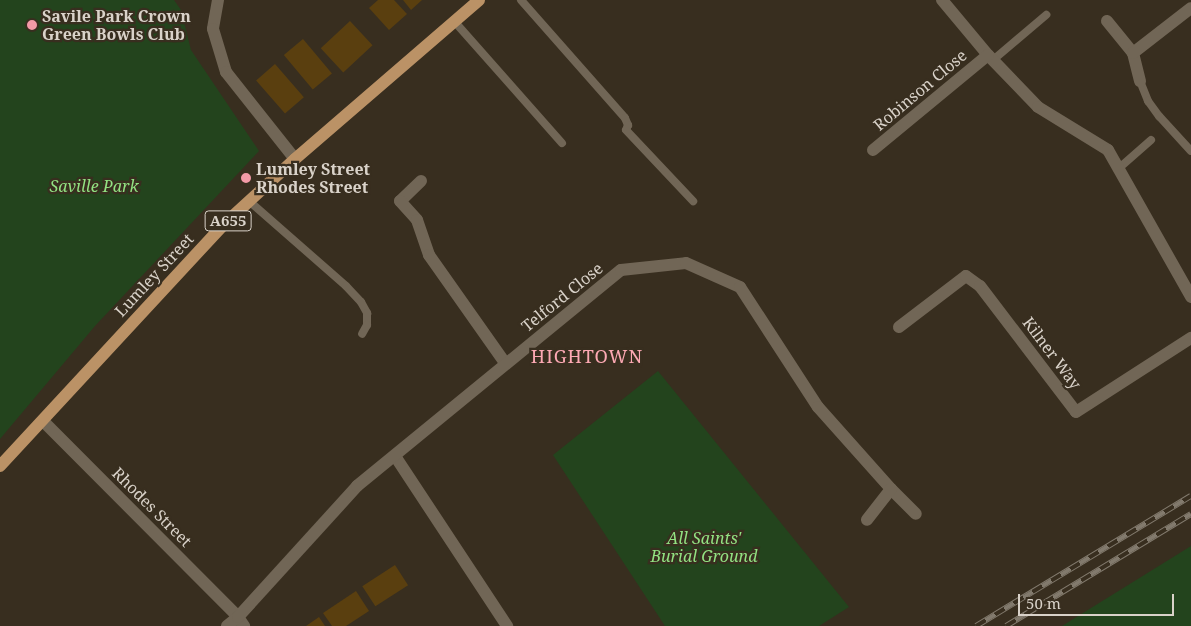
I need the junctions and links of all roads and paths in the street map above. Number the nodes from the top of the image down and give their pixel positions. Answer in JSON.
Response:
{"nodes":[{"id":1,"x":218,"y":0,"type":"edge"},
{"id":2,"x":479,"y":0,"type":"edge"},
{"id":3,"x":521,"y":0,"type":"edge"},
{"id":4,"x":942,"y":0,"type":"edge"},
{"id":5,"x":1191,"y":8,"type":"edge"},
{"id":6,"x":1046,"y":15,"type":"dead end"},
{"id":7,"x":1107,"y":21,"type":"dead end"},
{"id":8,"x":454,"y":22,"type":"junction"},
{"id":9,"x":1133,"y":53,"type":"junction"},
{"id":10,"x":990,"y":58,"type":"junction"},
{"id":11,"x":1140,"y":81,"type":"joint"},
{"id":12,"x":1151,"y":140,"type":"dead end"},
{"id":13,"x":562,"y":143,"type":"dead end"},
{"id":14,"x":873,"y":150,"type":"dead end"},
{"id":15,"x":1191,"y":151,"type":"edge"},
{"id":16,"x":295,"y":159,"type":"junction"},
{"id":17,"x":1118,"y":169,"type":"junction"},
{"id":18,"x":421,"y":182,"type":"dead end"},
{"id":19,"x":249,"y":201,"type":"junction"},
{"id":20,"x":693,"y":202,"type":"dead end"},
{"id":21,"x":1191,"y":297,"type":"edge"},
{"id":22,"x":899,"y":328,"type":"dead end"},
{"id":23,"x":362,"y":334,"type":"dead end"},
{"id":24,"x":1191,"y":338,"type":"edge"},
{"id":25,"x":506,"y":364,"type":"junction"},
{"id":26,"x":43,"y":421,"type":"junction"},
{"id":27,"x":395,"y":456,"type":"junction"},
{"id":28,"x":0,"y":466,"type":"edge"},
{"id":29,"x":891,"y":489,"type":"junction"},
{"id":30,"x":916,"y":514,"type":"dead end"},
{"id":31,"x":867,"y":520,"type":"dead end"},
{"id":32,"x":241,"y":622,"type":"edge"},
{"id":33,"x":227,"y":626,"type":"edge"},
{"id":34,"x":506,"y":626,"type":"edge"}],
"edges":[{"from":1,"to":16,"type":"street"},
{"from":2,"to":8,"type":"main road","name":"Lumley Street","number":"A655"},
{"from":3,"to":20,"type":"lane"},
{"from":4,"to":10,"type":"street"},
{"from":5,"to":9,"type":"street"},
{"from":6,"to":10,"type":"lane"},
{"from":7,"to":9,"type":"street"},
{"from":8,"to":13,"type":"lane"},
{"from":8,"to":16,"type":"main road","name":"Lumley Street","number":"A655"},
{"from":9,"to":11,"type":"street"},
{"from":10,"to":14,"type":"street","name":"Robinson Close"},
{"from":10,"to":17,"type":"street"},
{"from":11,"to":15,"type":"lane"},
{"from":12,"to":17,"type":"lane"},
{"from":16,"to":19,"type":"main road","name":"Lumley Street","number":"A655"},
{"from":17,"to":21,"type":"street"},
{"from":18,"to":25,"type":"street"},
{"from":19,"to":23,"type":"lane"},
{"from":19,"to":26,"type":"main road","name":"Lumley Street","number":"A655"},
{"from":22,"to":24,"type":"street","name":"Kilner Way"},
{"from":25,"to":27,"type":"street","name":"Telford Close"},
{"from":25,"to":29,"type":"street","name":"Telford Close"},
{"from":26,"to":28,"type":"main road","name":"Lumley Street","number":"A655"},
{"from":26,"to":32,"type":"street","name":"Rhodes Street"},
{"from":27,"to":32,"type":"street","name":"Telford Close"},
{"from":27,"to":34,"type":"street"},
{"from":29,"to":30,"type":"street","name":"Telford Close"},
{"from":29,"to":31,"type":"street"},
{"from":32,"to":33,"type":"street"}]}
